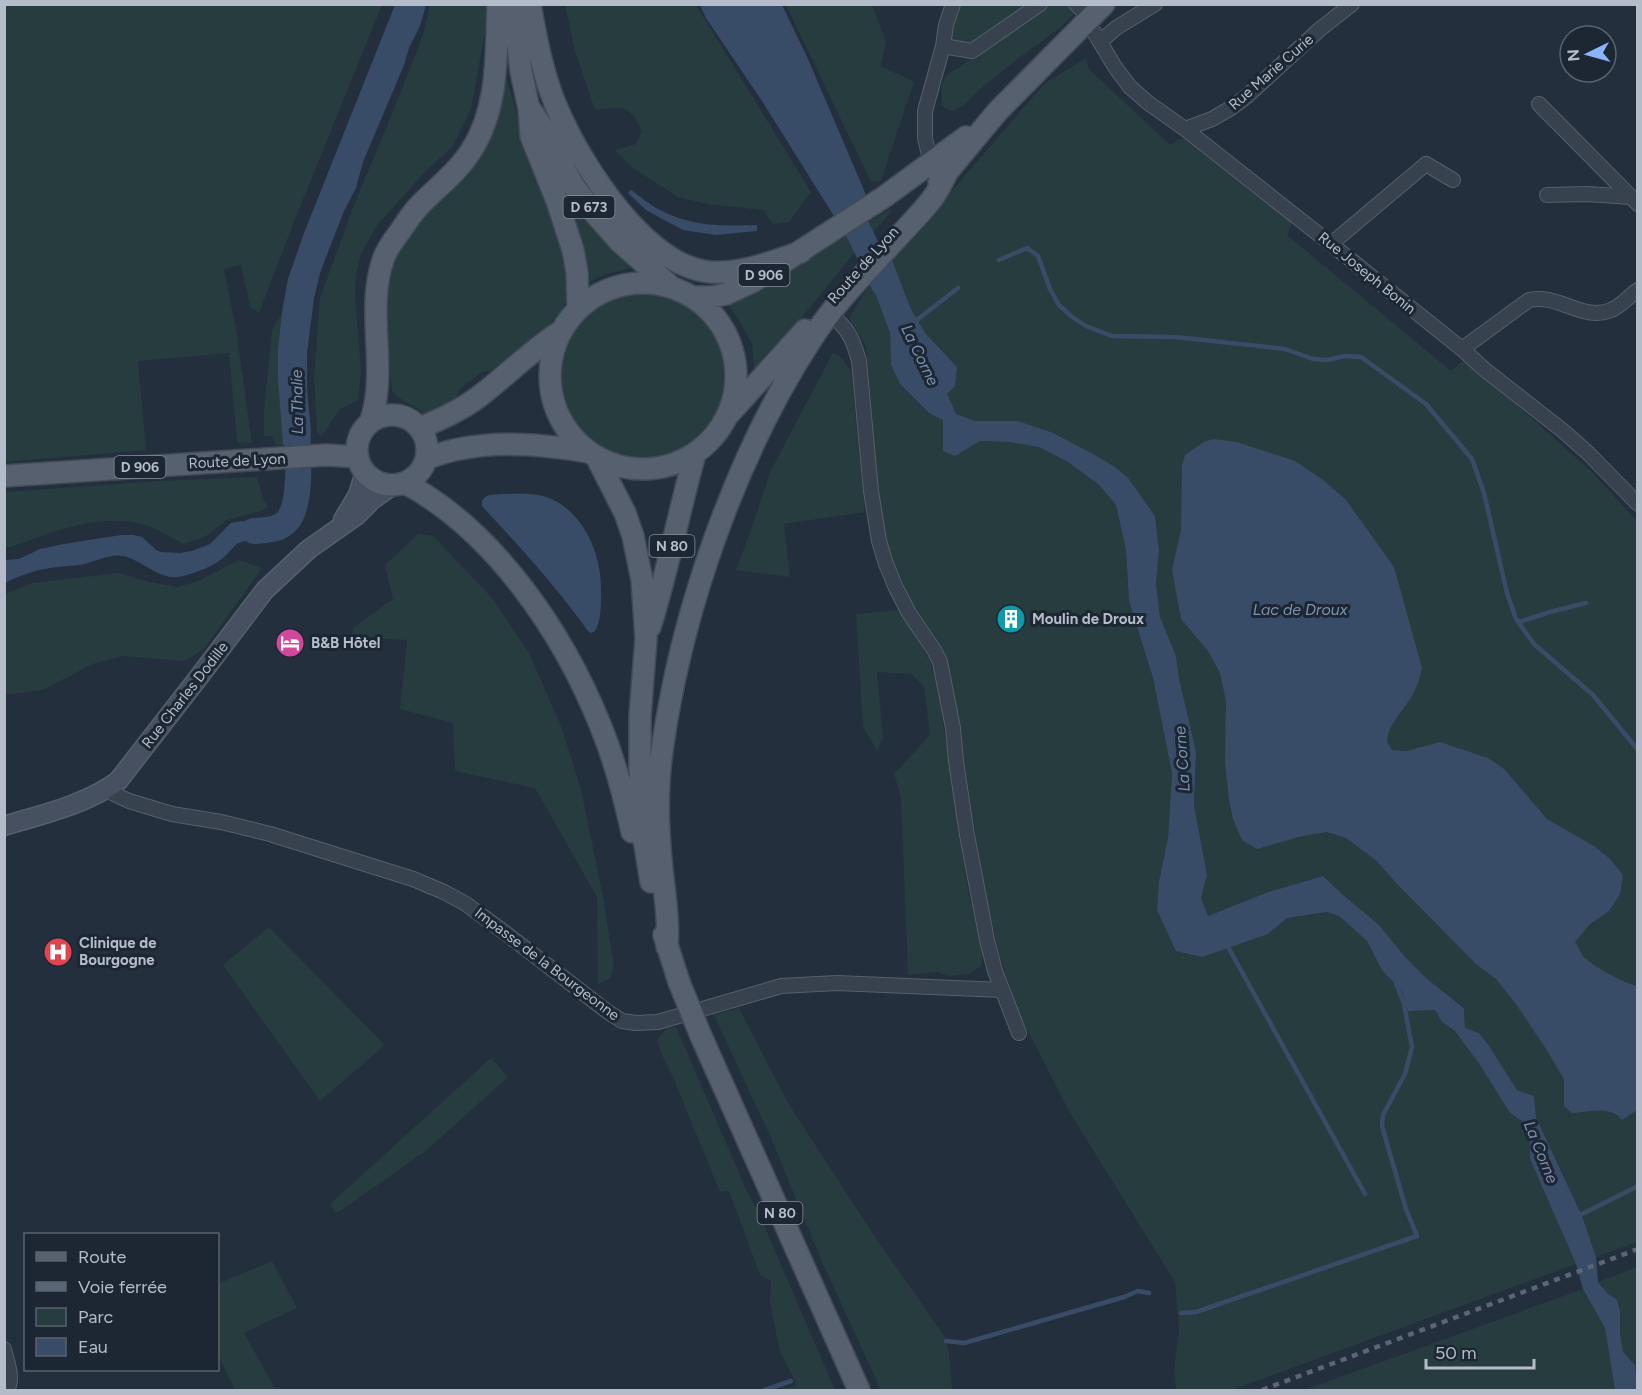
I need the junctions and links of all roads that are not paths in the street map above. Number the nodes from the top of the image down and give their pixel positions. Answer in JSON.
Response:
{"nodes":[{"id":1,"x":498,"y":4,"type":"edge"},
{"id":2,"x":513,"y":4,"type":"edge"},
{"id":3,"x":530,"y":4,"type":"edge"},
{"id":4,"x":953,"y":4,"type":"edge"},
{"id":5,"x":1040,"y":4,"type":"edge"},
{"id":6,"x":1104,"y":4,"type":"edge"},
{"id":7,"x":1155,"y":4,"type":"edge"},
{"id":8,"x":1352,"y":4,"type":"edge"},
{"id":9,"x":943,"y":46,"type":"junction"},
{"id":10,"x":1539,"y":104,"type":"dead end"},
{"id":11,"x":529,"y":109,"type":"junction"},
{"id":12,"x":1185,"y":129,"type":"junction"},
{"id":13,"x":940,"y":167,"type":"junction"},
{"id":14,"x":1453,"y":180,"type":"dead end"},
{"id":15,"x":1548,"y":195,"type":"dead end"},
{"id":16,"x":1634,"y":200,"type":"edge"},
{"id":17,"x":1331,"y":244,"type":"junction"},
{"id":18,"x":801,"y":252,"type":"junction"},
{"id":19,"x":671,"y":287,"type":"junction"},
{"id":20,"x":1638,"y":290,"type":"edge"},
{"id":21,"x":692,"y":297,"type":"junction"},
{"id":22,"x":578,"y":308,"type":"junction"},
{"id":23,"x":830,"y":314,"type":"junction"},
{"id":24,"x":561,"y":331,"type":"junction"},
{"id":25,"x":1462,"y":349,"type":"junction"},
{"id":26,"x":727,"y":416,"type":"junction"},
{"id":27,"x":370,"y":423,"type":"junction"},
{"id":28,"x":420,"y":428,"type":"junction"},
{"id":29,"x":695,"y":454,"type":"junction"},
{"id":30,"x":592,"y":455,"type":"junction"},
{"id":31,"x":360,"y":458,"type":"junction"},
{"id":32,"x":426,"y":459,"type":"junction"},
{"id":33,"x":4,"y":476,"type":"edge"},
{"id":34,"x":399,"y":484,"type":"junction"},
{"id":35,"x":1638,"y":504,"type":"edge"},
{"id":36,"x":341,"y":524,"type":"junction"},
{"id":37,"x":646,"y":639,"type":"junction"},
{"id":38,"x":106,"y":789,"type":"junction"},
{"id":39,"x":4,"y":826,"type":"edge"},
{"id":40,"x":656,"y":906,"type":"junction"},
{"id":41,"x":667,"y":947,"type":"junction"},
{"id":42,"x":1002,"y":990,"type":"junction"},
{"id":43,"x":1019,"y":1033,"type":"dead end"},
{"id":44,"x":4,"y":1349,"type":"edge"},
{"id":45,"x":7,"y":1390,"type":"edge"},
{"id":46,"x":859,"y":1390,"type":"edge"}],
"edges":[{"from":1,"to":27,"type":"main road"},
{"from":2,"to":11,"type":"main road","number":"D 673"},
{"from":3,"to":18,"type":"main road"},
{"from":4,"to":9,"type":"street"},
{"from":5,"to":9,"type":"street"},
{"from":6,"to":13,"type":"main road","name":"Route de Lyon","number":"D 906"},
{"from":7,"to":12,"type":"street","name":"Rue Joseph Bonin"},
{"from":8,"to":12,"type":"street","name":"Rue Marie Curie"},
{"from":9,"to":13,"type":"street"},
{"from":10,"to":16,"type":"street"},
{"from":11,"to":19,"type":"main road","number":"D 673"},
{"from":11,"to":22,"type":"main road","number":"D 673"},
{"from":12,"to":17,"type":"street","name":"Rue Joseph Bonin"},
{"from":13,"to":18,"type":"main road","name":"Route de Lyon","number":"D 906"},
{"from":13,"to":23,"type":"main road"},
{"from":13,"to":26,"type":"main road","name":"Route de Lyon","number":"D 906"},
{"from":14,"to":17,"type":"street"},
{"from":15,"to":16,"type":"street"},
{"from":17,"to":25,"type":"street","name":"Rue Joseph Bonin"},
{"from":18,"to":21,"type":"main road","name":"Route de Lyon","number":"D 906"},
{"from":19,"to":21,"type":"main road"},
{"from":19,"to":22,"type":"main road"},
{"from":20,"to":25,"type":"street"},
{"from":21,"to":26,"type":"main road"},
{"from":22,"to":24,"type":"main road"},
{"from":23,"to":41,"type":"main road"},
{"from":23,"to":42,"type":"street"},
{"from":24,"to":28,"type":"main road"},
{"from":24,"to":30,"type":"main road"},
{"from":25,"to":35,"type":"street","name":"Rue Joseph Bonin"},
{"from":26,"to":29,"type":"main road"},
{"from":27,"to":28,"type":"main road"},
{"from":27,"to":31,"type":"main road"},
{"from":28,"to":32,"type":"main road"},
{"from":29,"to":30,"type":"main road"},
{"from":29,"to":37,"type":"main road","number":"N 80"},
{"from":30,"to":32,"type":"main road"},
{"from":30,"to":37,"type":"main road","number":"N 80"},
{"from":31,"to":33,"type":"main road","name":"Route de Lyon","number":"D 906"},
{"from":31,"to":34,"type":"main road"},
{"from":31,"to":36,"type":"main road","name":"Rue Charles Dodille"},
{"from":32,"to":34,"type":"main road"},
{"from":34,"to":36,"type":"main road","name":"Rue Charles Dodille"},
{"from":34,"to":40,"type":"main road"},
{"from":36,"to":38,"type":"main road","name":"Rue Charles Dodille"},
{"from":37,"to":40,"type":"main road","number":"N 80"},
{"from":38,"to":39,"type":"main road","name":"Rue Charles Dodille"},
{"from":38,"to":42,"type":"street","name":"Impasse de la Bourgeonne"},
{"from":40,"to":41,"type":"main road","number":"N 80"},
{"from":41,"to":46,"type":"main road","number":"N 80","bridge":true},
{"from":42,"to":43,"type":"street"},
{"from":44,"to":45,"type":"street"}]}
